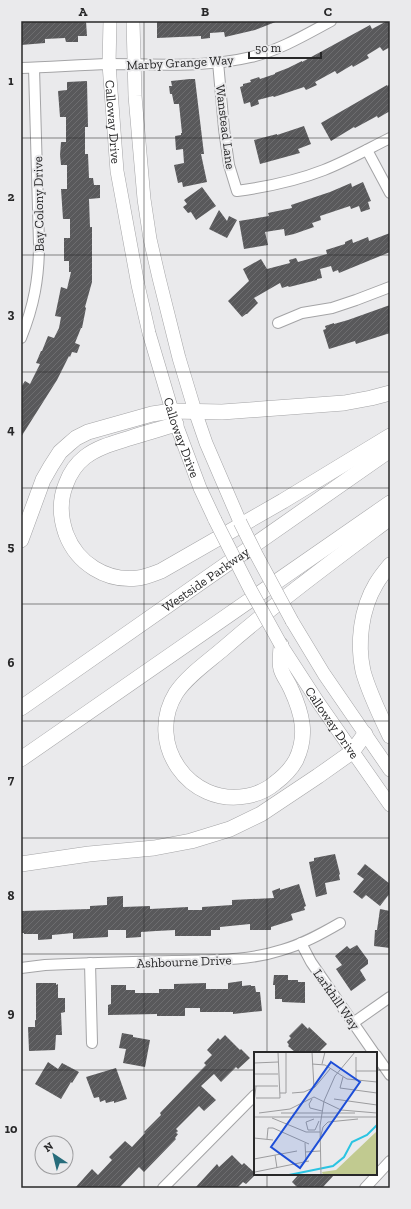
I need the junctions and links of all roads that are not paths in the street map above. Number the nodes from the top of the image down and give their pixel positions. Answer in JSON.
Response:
{"nodes":[{"id":1,"x":110,"y":21,"type":"edge"},
{"id":2,"x":133,"y":21,"type":"edge"},
{"id":3,"x":332,"y":21,"type":"edge"},
{"id":4,"x":218,"y":62,"type":"junction"},
{"id":5,"x":109,"y":64,"type":"junction"},
{"id":6,"x":135,"y":65,"type":"junction"},
{"id":7,"x":21,"y":68,"type":"edge"},
{"id":8,"x":34,"y":68,"type":"junction"},
{"id":9,"x":390,"y":138,"type":"edge"},
{"id":10,"x":367,"y":150,"type":"junction"},
{"id":11,"x":390,"y":193,"type":"edge"},
{"id":12,"x":390,"y":287,"type":"edge"},
{"id":13,"x":278,"y":323,"type":"dead end"},
{"id":14,"x":21,"y":338,"type":"edge"},
{"id":15,"x":390,"y":393,"type":"edge"},
{"id":16,"x":195,"y":411,"type":"junction"},
{"id":17,"x":174,"y":418,"type":"junction"},
{"id":18,"x":390,"y":436,"type":"edge"},
{"id":19,"x":390,"y":450,"type":"edge"},
{"id":20,"x":390,"y":503,"type":"edge"},
{"id":21,"x":390,"y":518,"type":"edge"},
{"id":22,"x":21,"y":540,"type":"edge"},
{"id":23,"x":390,"y":565,"type":"edge"},
{"id":24,"x":281,"y":644,"type":"junction"},
{"id":25,"x":21,"y":708,"type":"edge"},
{"id":26,"x":365,"y":734,"type":"junction"},
{"id":27,"x":390,"y":736,"type":"edge"},
{"id":28,"x":352,"y":752,"type":"junction"},
{"id":29,"x":21,"y":759,"type":"edge"},
{"id":30,"x":390,"y":770,"type":"edge"},
{"id":31,"x":390,"y":806,"type":"edge"},
{"id":32,"x":21,"y":864,"type":"edge"},
{"id":33,"x":340,"y":923,"type":"dead end"},
{"id":34,"x":301,"y":943,"type":"junction"},
{"id":35,"x":90,"y":963,"type":"junction"},
{"id":36,"x":21,"y":968,"type":"edge"},
{"id":37,"x":390,"y":997,"type":"edge"},
{"id":38,"x":353,"y":1023,"type":"junction"},
{"id":39,"x":92,"y":1043,"type":"dead end"},
{"id":40,"x":373,"y":1052,"type":"edge"},
{"id":41,"x":377,"y":1057,"type":"edge"},
{"id":42,"x":390,"y":1076,"type":"edge"},
{"id":43,"x":254,"y":1096,"type":"edge"},
{"id":44,"x":390,"y":1161,"type":"edge"},
{"id":45,"x":163,"y":1188,"type":"edge"},
{"id":46,"x":365,"y":1188,"type":"edge"}],
"edges":[{"from":1,"to":5,"type":"main road","name":"Calloway Drive"},
{"from":2,"to":6,"type":"main road","name":"Calloway Drive"},
{"from":3,"to":4,"type":"street","name":"Marby Grange Way"},
{"from":4,"to":6,"type":"street","name":"Marby Grange Way"},
{"from":4,"to":10,"type":"street","name":"Wanstead Lane"},
{"from":5,"to":6,"type":"street","name":"Marby Grange Way"},
{"from":5,"to":8,"type":"street","name":"Marby Grange Way"},
{"from":5,"to":17,"type":"main road","name":"Calloway Drive"},
{"from":6,"to":16,"type":"main road","name":"Calloway Drive"},
{"from":7,"to":8,"type":"street","name":"Marby Grange Way"},
{"from":8,"to":14,"type":"street","name":"Bay Colony Drive"},
{"from":9,"to":10,"type":"street"},
{"from":10,"to":11,"type":"street"},
{"from":12,"to":13,"type":"street"},
{"from":15,"to":16,"type":"highway"},
{"from":16,"to":17,"type":"highway"},
{"from":16,"to":26,"type":"main road","name":"Calloway Drive","bridge":true},
{"from":17,"to":18,"type":"highway"},
{"from":17,"to":22,"type":"highway"},
{"from":17,"to":24,"type":"main road","name":"Calloway Drive","bridge":true},
{"from":19,"to":25,"type":"highway","name":"Westside Parkway"},
{"from":20,"to":29,"type":"highway"},
{"from":21,"to":24,"type":"highway"},
{"from":23,"to":27,"type":"highway"},
{"from":24,"to":28,"type":"main road","name":"Calloway Drive"},
{"from":26,"to":28,"type":"highway"},
{"from":26,"to":30,"type":"main road","name":"Calloway Drive"},
{"from":28,"to":31,"type":"main road","name":"Calloway Drive"},
{"from":28,"to":32,"type":"highway"},
{"from":33,"to":34,"type":"street","name":"Ashbourne Drive"},
{"from":34,"to":35,"type":"street","name":"Ashbourne Drive"},
{"from":34,"to":38,"type":"street","name":"Larkhill Way"},
{"from":35,"to":36,"type":"street","name":"Ashbourne Drive"},
{"from":35,"to":39,"type":"street"},
{"from":37,"to":38,"type":"street"},
{"from":38,"to":40,"type":"street","name":"Larkhill Way"},
{"from":41,"to":42,"type":"street"},
{"from":43,"to":45,"type":"street"},
{"from":44,"to":46,"type":"street"}]}
